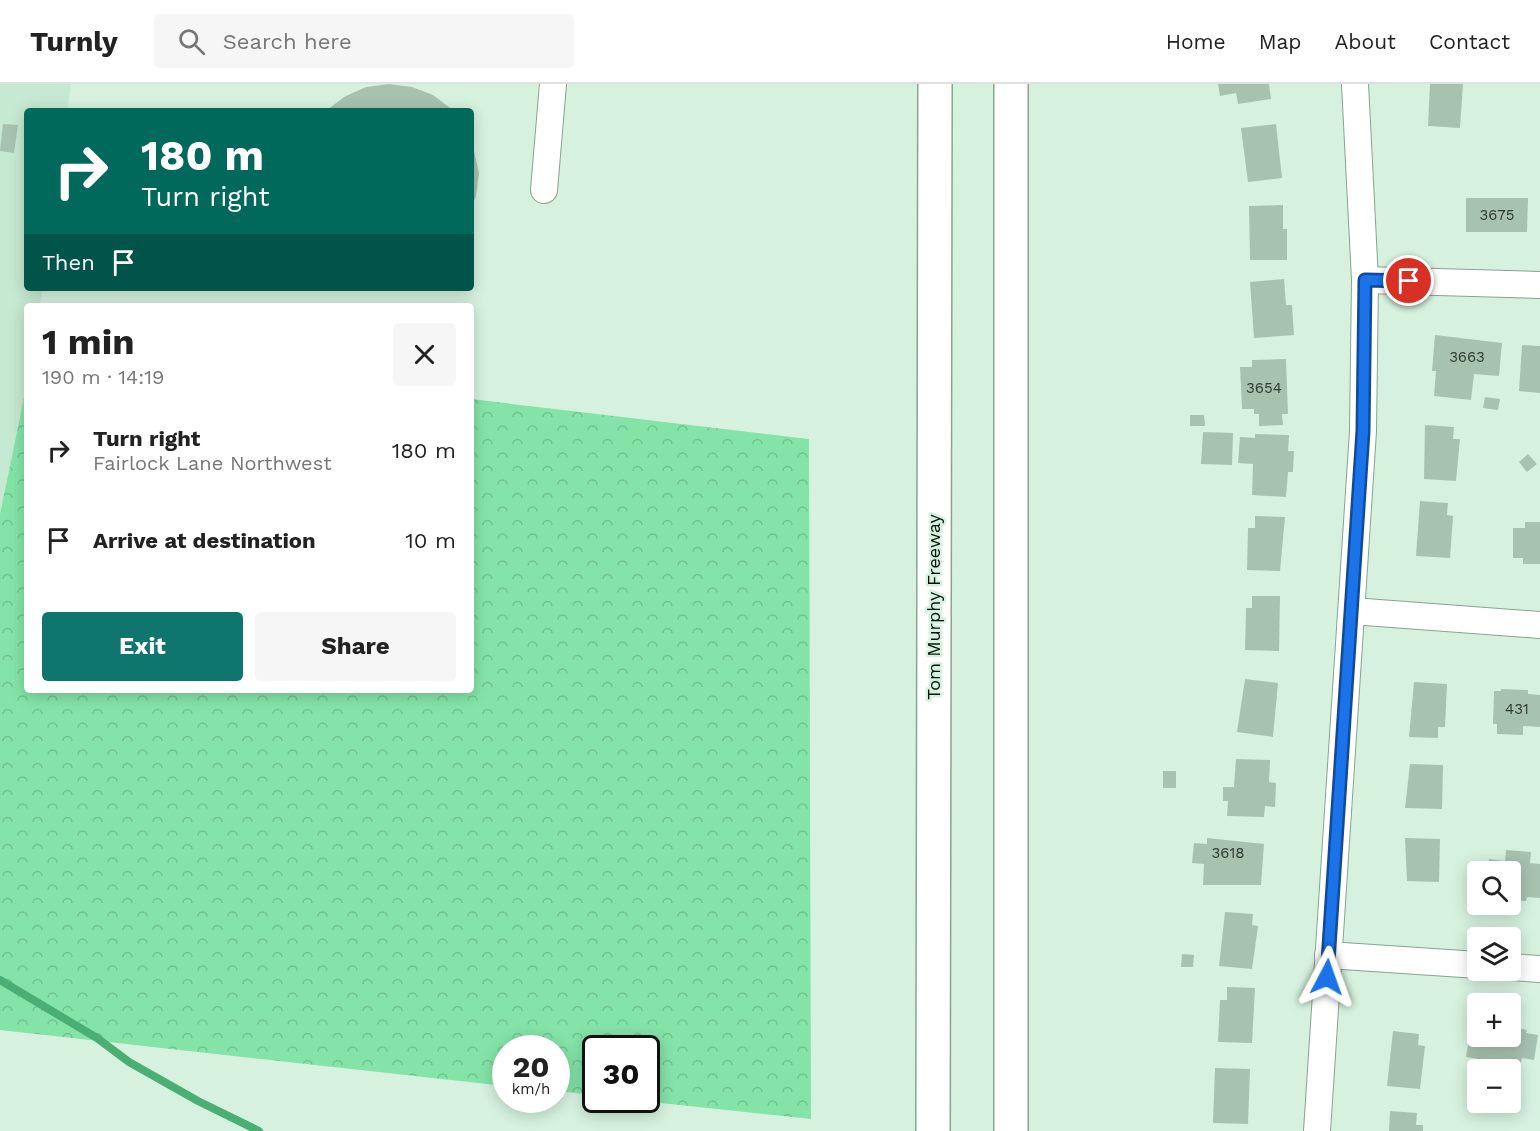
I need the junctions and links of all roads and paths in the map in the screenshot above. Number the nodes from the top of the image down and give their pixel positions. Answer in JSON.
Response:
{"nodes":[{"id":1,"x":553,"y":84,"type":"edge"},
{"id":2,"x":935,"y":84,"type":"edge"},
{"id":3,"x":1011,"y":84,"type":"edge"},
{"id":4,"x":1355,"y":84,"type":"edge"},
{"id":5,"x":544,"y":190,"type":"dead end"},
{"id":6,"x":1365,"y":280,"type":"junction"},
{"id":7,"x":1540,"y":285,"type":"edge"},
{"id":8,"x":1352,"y":611,"type":"junction"},
{"id":9,"x":1540,"y":625,"type":"edge"},
{"id":10,"x":1328,"y":955,"type":"junction"},
{"id":11,"x":1467,"y":964,"type":"edge"},
{"id":12,"x":1521,"y":968,"type":"edge"},
{"id":13,"x":1540,"y":969,"type":"edge"},
{"id":14,"x":933,"y":1131,"type":"edge"},
{"id":15,"x":1011,"y":1131,"type":"edge"},
{"id":16,"x":1317,"y":1131,"type":"edge"}],
"edges":[{"from":1,"to":5,"type":"street"},
{"from":2,"to":14,"type":"highway","name":"Tom Murphy Freeway"},
{"from":3,"to":15,"type":"highway"},
{"from":4,"to":6,"type":"street"},
{"from":6,"to":7,"type":"street"},
{"from":6,"to":8,"type":"street"},
{"from":8,"to":9,"type":"street"},
{"from":8,"to":10,"type":"street"},
{"from":10,"to":11,"type":"street"},
{"from":10,"to":16,"type":"street"},
{"from":12,"to":13,"type":"street"}]}
